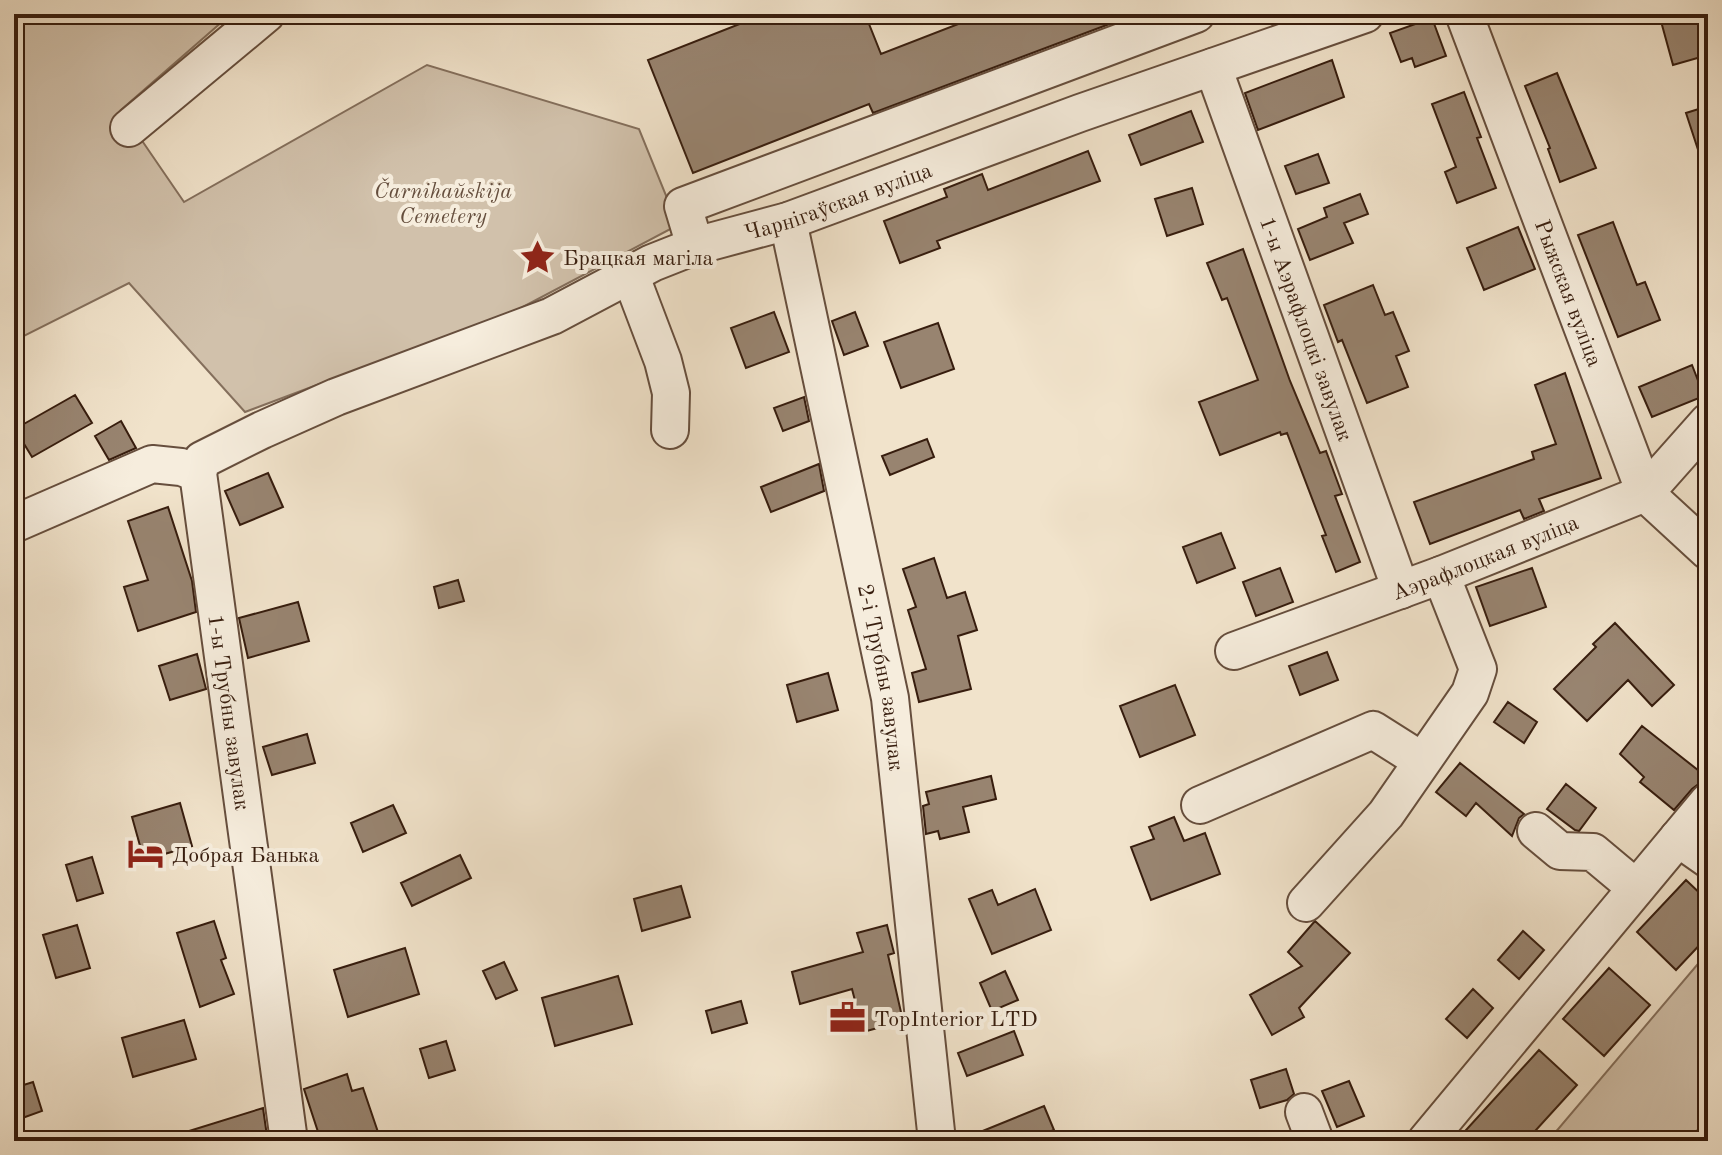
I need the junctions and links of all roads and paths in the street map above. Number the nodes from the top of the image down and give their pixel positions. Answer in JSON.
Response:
{"nodes":[{"id":1,"x":266,"y":14,"type":"edge"},
{"id":2,"x":1195,"y":14,"type":"edge"},
{"id":3,"x":1365,"y":14,"type":"edge"},
{"id":4,"x":1464,"y":14,"type":"edge"},
{"id":5,"x":1213,"y":67,"type":"junction"},
{"id":6,"x":129,"y":128,"type":"dead end"},
{"id":7,"x":788,"y":221,"type":"junction"},
{"id":8,"x":695,"y":246,"type":"junction"},
{"id":9,"x":630,"y":274,"type":"junction"},
{"id":10,"x":1708,"y":422,"type":"edge"},
{"id":11,"x":670,"y":430,"type":"dead end"},
{"id":12,"x":198,"y":473,"type":"junction"},
{"id":13,"x":1645,"y":493,"type":"junction"},
{"id":14,"x":14,"y":524,"type":"edge"},
{"id":15,"x":1708,"y":551,"type":"edge"},
{"id":16,"x":1441,"y":575,"type":"junction"},
{"id":17,"x":1401,"y":590,"type":"junction"},
{"id":18,"x":1234,"y":651,"type":"dead end"},
{"id":19,"x":1422,"y":761,"type":"junction"},
{"id":20,"x":1708,"y":802,"type":"edge"},
{"id":21,"x":1200,"y":805,"type":"dead end"},
{"id":22,"x":1536,"y":831,"type":"dead end"},
{"id":23,"x":1678,"y":838,"type":"junction"},
{"id":24,"x":1708,"y":859,"type":"edge"},
{"id":25,"x":1636,"y":888,"type":"junction"},
{"id":26,"x":1306,"y":903,"type":"dead end"},
{"id":27,"x":289,"y":1141,"type":"edge"},
{"id":28,"x":937,"y":1141,"type":"edge"},
{"id":29,"x":1426,"y":1141,"type":"edge"}],
"edges":[{"from":1,"to":6,"type":"street"},
{"from":2,"to":8,"type":"street"},
{"from":3,"to":5,"type":"street","name":"Чарнігаўская вуліца"},
{"from":4,"to":13,"type":"street","name":"Рыжская вуліца"},
{"from":5,"to":7,"type":"street","name":"Чарнігаўская вуліца"},
{"from":5,"to":17,"type":"street","name":"1-ы Аэрафлоцкі завулак"},
{"from":7,"to":8,"type":"street","name":"Чарнігаўская вуліца"},
{"from":7,"to":28,"type":"street","name":"2-і Трубны завулак"},
{"from":8,"to":9,"type":"street","name":"Чарнігаўская вуліца"},
{"from":9,"to":11,"type":"street"},
{"from":9,"to":12,"type":"street","name":"Чарнігаўская вуліца"},
{"from":10,"to":13,"type":"street","name":"Аэрафлоцкая вуліца"},
{"from":12,"to":14,"type":"street"},
{"from":12,"to":27,"type":"street","name":"1-ы Трубны завулак"},
{"from":13,"to":15,"type":"street","name":"Рыжская вуліца"},
{"from":13,"to":16,"type":"street","name":"Аэрафлоцкая вуліца"},
{"from":16,"to":17,"type":"street","name":"Аэрафлоцкая вуліца"},
{"from":16,"to":19,"type":"street"},
{"from":17,"to":18,"type":"street","name":"Аэрафлоцкая вуліца"},
{"from":19,"to":21,"type":"street"},
{"from":19,"to":26,"type":"street"},
{"from":20,"to":23,"type":"street"},
{"from":22,"to":25,"type":"street"},
{"from":23,"to":24,"type":"street"},
{"from":23,"to":25,"type":"street"},
{"from":25,"to":29,"type":"street"}]}
